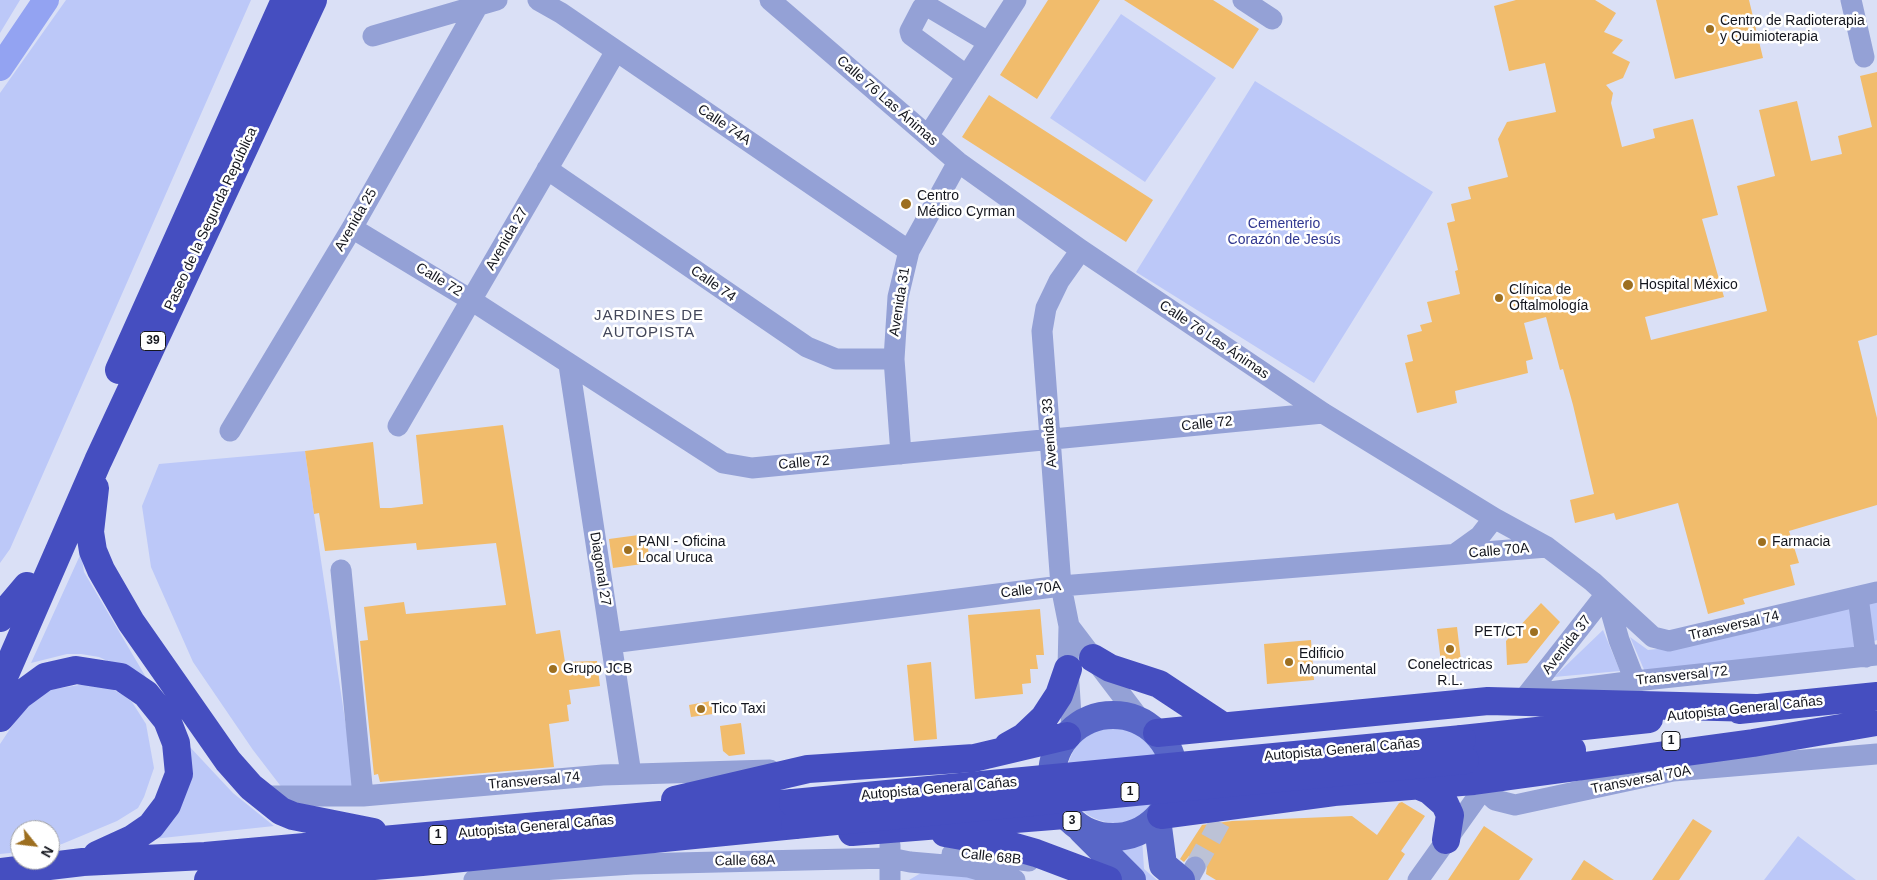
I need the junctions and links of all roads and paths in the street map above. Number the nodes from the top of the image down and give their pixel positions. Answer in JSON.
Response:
{"nodes":[{"id":1,"x":285,"y":0,"type":"edge"},
{"id":2,"x":313,"y":0,"type":"edge"},
{"id":3,"x":538,"y":0,"type":"edge"},
{"id":4,"x":1016,"y":0,"type":"edge"},
{"id":5,"x":1243,"y":0,"type":"edge"},
{"id":6,"x":1851,"y":0,"type":"edge"},
{"id":7,"x":487,"y":4,"type":"edge"},
{"id":8,"x":780,"y":4,"type":"edge"},
{"id":9,"x":1272,"y":19,"type":"dead end"},
{"id":10,"x":373,"y":36,"type":"dead end"},
{"id":11,"x":988,"y":42,"type":"junction"},
{"id":12,"x":616,"y":51,"type":"junction"},
{"id":13,"x":1864,"y":58,"type":"dead end"},
{"id":14,"x":967,"y":76,"type":"junction"},
{"id":15,"x":928,"y":136,"type":"junction"},
{"id":16,"x":958,"y":162,"type":"junction"},
{"id":17,"x":547,"y":169,"type":"junction"},
{"id":18,"x":352,"y":228,"type":"junction"},
{"id":19,"x":1081,"y":250,"type":"junction"},
{"id":20,"x":909,"y":251,"type":"junction"},
{"id":21,"x":471,"y":300,"type":"junction"},
{"id":22,"x":894,"y":359,"type":"junction"},
{"id":23,"x":569,"y":365,"type":"junction"},
{"id":24,"x":1323,"y":413,"type":"junction"},
{"id":25,"x":398,"y":426,"type":"dead end"},
{"id":26,"x":230,"y":431,"type":"dead end"},
{"id":27,"x":1050,"y":440,"type":"junction"},
{"id":28,"x":901,"y":454,"type":"junction"},
{"id":29,"x":98,"y":461,"type":"junction"},
{"id":30,"x":1494,"y":518,"type":"junction"},
{"id":31,"x":1547,"y":546,"type":"junction"},
{"id":32,"x":1452,"y":555,"type":"junction"},
{"id":33,"x":341,"y":570,"type":"dead end"},
{"id":34,"x":27,"y":586,"type":"junction"},
{"id":35,"x":1061,"y":586,"type":"junction"},
{"id":36,"x":1606,"y":594,"type":"junction"},
{"id":37,"x":1868,"y":595,"type":"edge"},
{"id":38,"x":0,"y":618,"type":"edge"},
{"id":39,"x":1069,"y":626,"type":"junction"},
{"id":40,"x":611,"y":643,"type":"junction"},
{"id":41,"x":0,"y":648,"type":"edge"},
{"id":42,"x":1871,"y":656,"type":"edge"},
{"id":43,"x":1093,"y":658,"type":"junction"},
{"id":44,"x":1068,"y":669,"type":"junction"},
{"id":45,"x":1635,"y":681,"type":"junction"},
{"id":46,"x":0,"y":686,"type":"edge"},
{"id":47,"x":1527,"y":695,"type":"junction"},
{"id":48,"x":1488,"y":701,"type":"junction"},
{"id":49,"x":1756,"y":708,"type":"junction"},
{"id":50,"x":1877,"y":713,"type":"edge"},
{"id":51,"x":0,"y":718,"type":"edge"},
{"id":52,"x":1251,"y":723,"type":"junction"},
{"id":53,"x":1221,"y":725,"type":"junction"},
{"id":54,"x":1150,"y":727,"type":"junction"},
{"id":55,"x":1069,"y":733,"type":"junction"},
{"id":56,"x":1000,"y":751,"type":"junction"},
{"id":57,"x":1877,"y":754,"type":"edge"},
{"id":58,"x":974,"y":758,"type":"junction"},
{"id":59,"x":1471,"y":767,"type":"junction"},
{"id":60,"x":808,"y":769,"type":"junction"},
{"id":61,"x":631,"y":774,"type":"junction"},
{"id":62,"x":1417,"y":785,"type":"junction"},
{"id":63,"x":260,"y":796,"type":"junction"},
{"id":64,"x":363,"y":796,"type":"junction"},
{"id":65,"x":1262,"y":800,"type":"junction"},
{"id":66,"x":1159,"y":817,"type":"junction"},
{"id":67,"x":974,"y":820,"type":"junction"},
{"id":68,"x":1073,"y":822,"type":"junction"},
{"id":69,"x":902,"y":828,"type":"junction"},
{"id":70,"x":577,"y":835,"type":"junction"},
{"id":71,"x":404,"y":838,"type":"junction"},
{"id":72,"x":1446,"y":840,"type":"junction"},
{"id":73,"x":890,"y":858,"type":"junction"},
{"id":74,"x":83,"y":862,"type":"junction"},
{"id":75,"x":0,"y":872,"type":"edge"},
{"id":76,"x":1100,"y":876,"type":"edge"},
{"id":77,"x":1188,"y":876,"type":"edge"},
{"id":78,"x":239,"y":879,"type":"edge"},
{"id":79,"x":208,"y":880,"type":"edge"},
{"id":80,"x":474,"y":880,"type":"edge"},
{"id":81,"x":890,"y":880,"type":"edge"},
{"id":82,"x":1015,"y":880,"type":"edge"},
{"id":83,"x":1132,"y":880,"type":"edge"},
{"id":84,"x":1418,"y":880,"type":"edge"}],
"edges":[{"from":1,"to":34,"type":"highway","name":"Paseo de la Segunda República","number":"39"},
{"from":2,"to":29,"type":"highway","name":"Paseo de la Segunda República","number":"39"},
{"from":3,"to":12,"type":"street","name":"Calle 74A"},
{"from":4,"to":11,"type":"street"},
{"from":5,"to":9,"type":"street"},
{"from":6,"to":13,"type":"street"},
{"from":7,"to":10,"type":"street"},
{"from":7,"to":18,"type":"street","name":"Avenida 25"},
{"from":8,"to":15,"type":"street","name":"Calle 76 Las Ánimas"},
{"from":11,"to":14,"type":"street"},
{"from":11,"to":14,"type":"street"},
{"from":12,"to":17,"type":"street","name":"Avenida 27"},
{"from":12,"to":20,"type":"street","name":"Calle 74A"},
{"from":14,"to":15,"type":"street"},
{"from":15,"to":16,"type":"street","name":"Calle 76 Las Ánimas"},
{"from":16,"to":19,"type":"street","name":"Calle 76 Las Ánimas"},
{"from":16,"to":20,"type":"street","name":"Avenida 31"},
{"from":17,"to":21,"type":"street","name":"Avenida 27"},
{"from":17,"to":22,"type":"street","name":"Calle 74"},
{"from":18,"to":21,"type":"street","name":"Calle 72"},
{"from":18,"to":26,"type":"street","name":"Avenida 25"},
{"from":19,"to":24,"type":"street","name":"Calle 76 Las Ánimas"},
{"from":19,"to":27,"type":"street","name":"Avenida 33"},
{"from":20,"to":22,"type":"street","name":"Avenida 31"},
{"from":21,"to":23,"type":"street","name":"Calle 72"},
{"from":21,"to":25,"type":"street","name":"Avenida 27"},
{"from":22,"to":28,"type":"street","name":"Avenida 31"},
{"from":23,"to":28,"type":"street","name":"Calle 72"},
{"from":23,"to":40,"type":"street","name":"Diagonal 27"},
{"from":24,"to":27,"type":"street","name":"Calle 72"},
{"from":24,"to":30,"type":"street","name":"Calle 76 Las Ánimas"},
{"from":27,"to":28,"type":"street","name":"Calle 72"},
{"from":27,"to":35,"type":"street","name":"Avenida 33"},
{"from":29,"to":46,"type":"highway","name":"Paseo de la Segunda República","number":"39"},
{"from":29,"to":63,"type":"highway"},
{"from":30,"to":31,"type":"street","name":"Calle 76 Las Ánimas"},
{"from":30,"to":32,"type":"street","name":"Calle 70A"},
{"from":31,"to":32,"type":"street","name":"Calle 70A"},
{"from":31,"to":36,"type":"street","name":"Calle 76 Las Ánimas"},
{"from":32,"to":35,"type":"street","name":"Calle 70A"},
{"from":33,"to":64,"type":"street"},
{"from":34,"to":38,"type":"highway"},
{"from":34,"to":41,"type":"highway","name":"Paseo de la Segunda República","number":"39"},
{"from":35,"to":39,"type":"street","name":"Avenida 33"},
{"from":35,"to":40,"type":"street","name":"Calle 70A"},
{"from":36,"to":37,"type":"street","name":"Transversal 74"},
{"from":36,"to":45,"type":"street"},
{"from":36,"to":47,"type":"street","name":"Avenida 37"},
{"from":37,"to":42,"type":"street"},
{"from":39,"to":43,"type":"street","name":"Avenida 33"},
{"from":39,"to":44,"type":"street","name":"Avenida 33"},
{"from":40,"to":61,"type":"street","name":"Diagonal 27"},
{"from":42,"to":45,"type":"street","name":"Transversal 72"},
{"from":43,"to":53,"type":"highway"},
{"from":43,"to":54,"type":"street","name":"Avenida 33"},
{"from":44,"to":55,"type":"street","name":"Avenida 33"},
{"from":44,"to":56,"type":"highway"},
{"from":45,"to":47,"type":"street","name":"Transversal 72"},
{"from":47,"to":48,"type":"street","name":"Transversal 72"},
{"from":48,"to":49,"type":"highway"},
{"from":48,"to":52,"type":"highway"},
{"from":49,"to":50,"type":"highway","name":"Autopista General Cañas","number":"1"},
{"from":49,"to":59,"type":"highway","name":"Autopista General Cañas","number":"1"},
{"from":50,"to":59,"type":"highway","name":"Autopista General Cañas","number":"1"},
{"from":51,"to":74,"type":"highway"},
{"from":52,"to":53,"type":"highway"},
{"from":52,"to":65,"type":"highway"},
{"from":53,"to":54,"type":"highway"},
{"from":54,"to":55,"type":"main road"},
{"from":54,"to":66,"type":"main road"},
{"from":55,"to":56,"type":"highway"},
{"from":55,"to":68,"type":"main road","number":"3"},
{"from":56,"to":58,"type":"highway"},
{"from":57,"to":59,"type":"street","name":"Transversal 70A"},
{"from":58,"to":60,"type":"highway"},
{"from":58,"to":67,"type":"highway"},
{"from":59,"to":62,"type":"highway"},
{"from":59,"to":70,"type":"highway","name":"Autopista General Cañas","number":"1","bridge":true},
{"from":59,"to":72,"type":"street"},
{"from":60,"to":61,"type":"street","name":"Transversal 74"},
{"from":60,"to":70,"type":"highway"},
{"from":61,"to":64,"type":"street","name":"Transversal 74"},
{"from":62,"to":65,"type":"highway"},
{"from":62,"to":72,"type":"highway"},
{"from":63,"to":64,"type":"street","name":"Transversal 74"},
{"from":63,"to":71,"type":"highway"},
{"from":65,"to":66,"type":"highway"},
{"from":66,"to":68,"type":"main road","number":"3"},
{"from":66,"to":77,"type":"main road"},
{"from":67,"to":68,"type":"highway"},
{"from":67,"to":69,"type":"highway"},
{"from":68,"to":83,"type":"main road","number":"3"},
{"from":69,"to":70,"type":"highway"},
{"from":69,"to":73,"type":"street"},
{"from":69,"to":76,"type":"highway"},
{"from":70,"to":71,"type":"highway","name":"Autopista General Cañas","number":"1"},
{"from":70,"to":78,"type":"highway","name":"Autopista General Cañas","number":"1"},
{"from":71,"to":74,"type":"highway","name":"Autopista General Cañas","number":"1"},
{"from":72,"to":84,"type":"street"},
{"from":73,"to":76,"type":"street","name":"Calle 68B"},
{"from":73,"to":80,"type":"street","name":"Calle 68A"},
{"from":73,"to":81,"type":"street"},
{"from":73,"to":82,"type":"street","name":"Calle 68A"},
{"from":74,"to":75,"type":"highway","name":"Autopista General Cañas","number":"1"},
{"from":78,"to":79,"type":"highway","name":"Autopista General Cañas","number":"1"}]}
